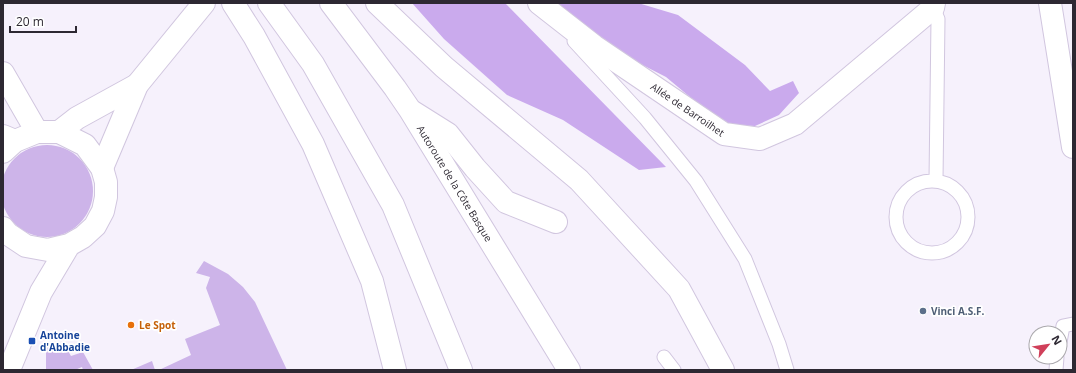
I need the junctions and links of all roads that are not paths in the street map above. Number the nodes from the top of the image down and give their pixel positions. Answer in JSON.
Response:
{"nodes":[{"id":1,"x":204,"y":3,"type":"edge"},
{"id":2,"x":233,"y":3,"type":"edge"},
{"id":3,"x":269,"y":3,"type":"edge"},
{"id":4,"x":331,"y":3,"type":"edge"},
{"id":5,"x":377,"y":3,"type":"edge"},
{"id":6,"x":538,"y":3,"type":"edge"},
{"id":7,"x":1050,"y":3,"type":"edge"},
{"id":8,"x":933,"y":6,"type":"edge"},
{"id":9,"x":3,"y":73,"type":"edge"},
{"id":10,"x":137,"y":85,"type":"junction"},
{"id":11,"x":410,"y":110,"type":"junction"},
{"id":12,"x":36,"y":132,"type":"junction"},
{"id":13,"x":58,"y":132,"type":"junction"},
{"id":14,"x":7,"y":143,"type":"edge"},
{"id":15,"x":1073,"y":146,"type":"edge"},
{"id":16,"x":102,"y":168,"type":"junction"},
{"id":17,"x":936,"y":180,"type":"junction"},
{"id":18,"x":556,"y":222,"type":"dead end"},
{"id":19,"x":3,"y":228,"type":"edge"},
{"id":20,"x":69,"y":246,"type":"junction"},
{"id":21,"x":664,"y":357,"type":"dead end"},
{"id":22,"x":9,"y":370,"type":"edge"},
{"id":23,"x":395,"y":370,"type":"edge"},
{"id":24,"x":461,"y":370,"type":"edge"},
{"id":25,"x":569,"y":370,"type":"edge"},
{"id":26,"x":674,"y":370,"type":"edge"},
{"id":27,"x":723,"y":370,"type":"edge"},
{"id":28,"x":787,"y":370,"type":"edge"}],
"edges":[{"from":1,"to":10,"type":"main road"},
{"from":2,"to":23,"type":"main road"},
{"from":3,"to":24,"type":"main road"},
{"from":4,"to":11,"type":"main road","name":"Autoroute de la Côte Basque"},
{"from":5,"to":27,"type":"main road"},
{"from":6,"to":8,"type":"main road","name":"Allée de Barroilhet"},
{"from":6,"to":28,"type":"lane"},
{"from":7,"to":15,"type":"main road"},
{"from":8,"to":17,"type":"lane"},
{"from":9,"to":12,"type":"main road"},
{"from":10,"to":13,"type":"main road"},
{"from":10,"to":16,"type":"main road"},
{"from":11,"to":18,"type":"main road"},
{"from":11,"to":25,"type":"main road","name":"Autoroute de la Côte Basque"},
{"from":12,"to":13,"type":"main road"},
{"from":12,"to":14,"type":"main road"},
{"from":13,"to":16,"type":"main road"},
{"from":16,"to":20,"type":"main road"},
{"from":17,"to":17,"type":"lane"},
{"from":19,"to":20,"type":"main road"},
{"from":20,"to":22,"type":"main road"},
{"from":21,"to":26,"type":"lane"}]}
